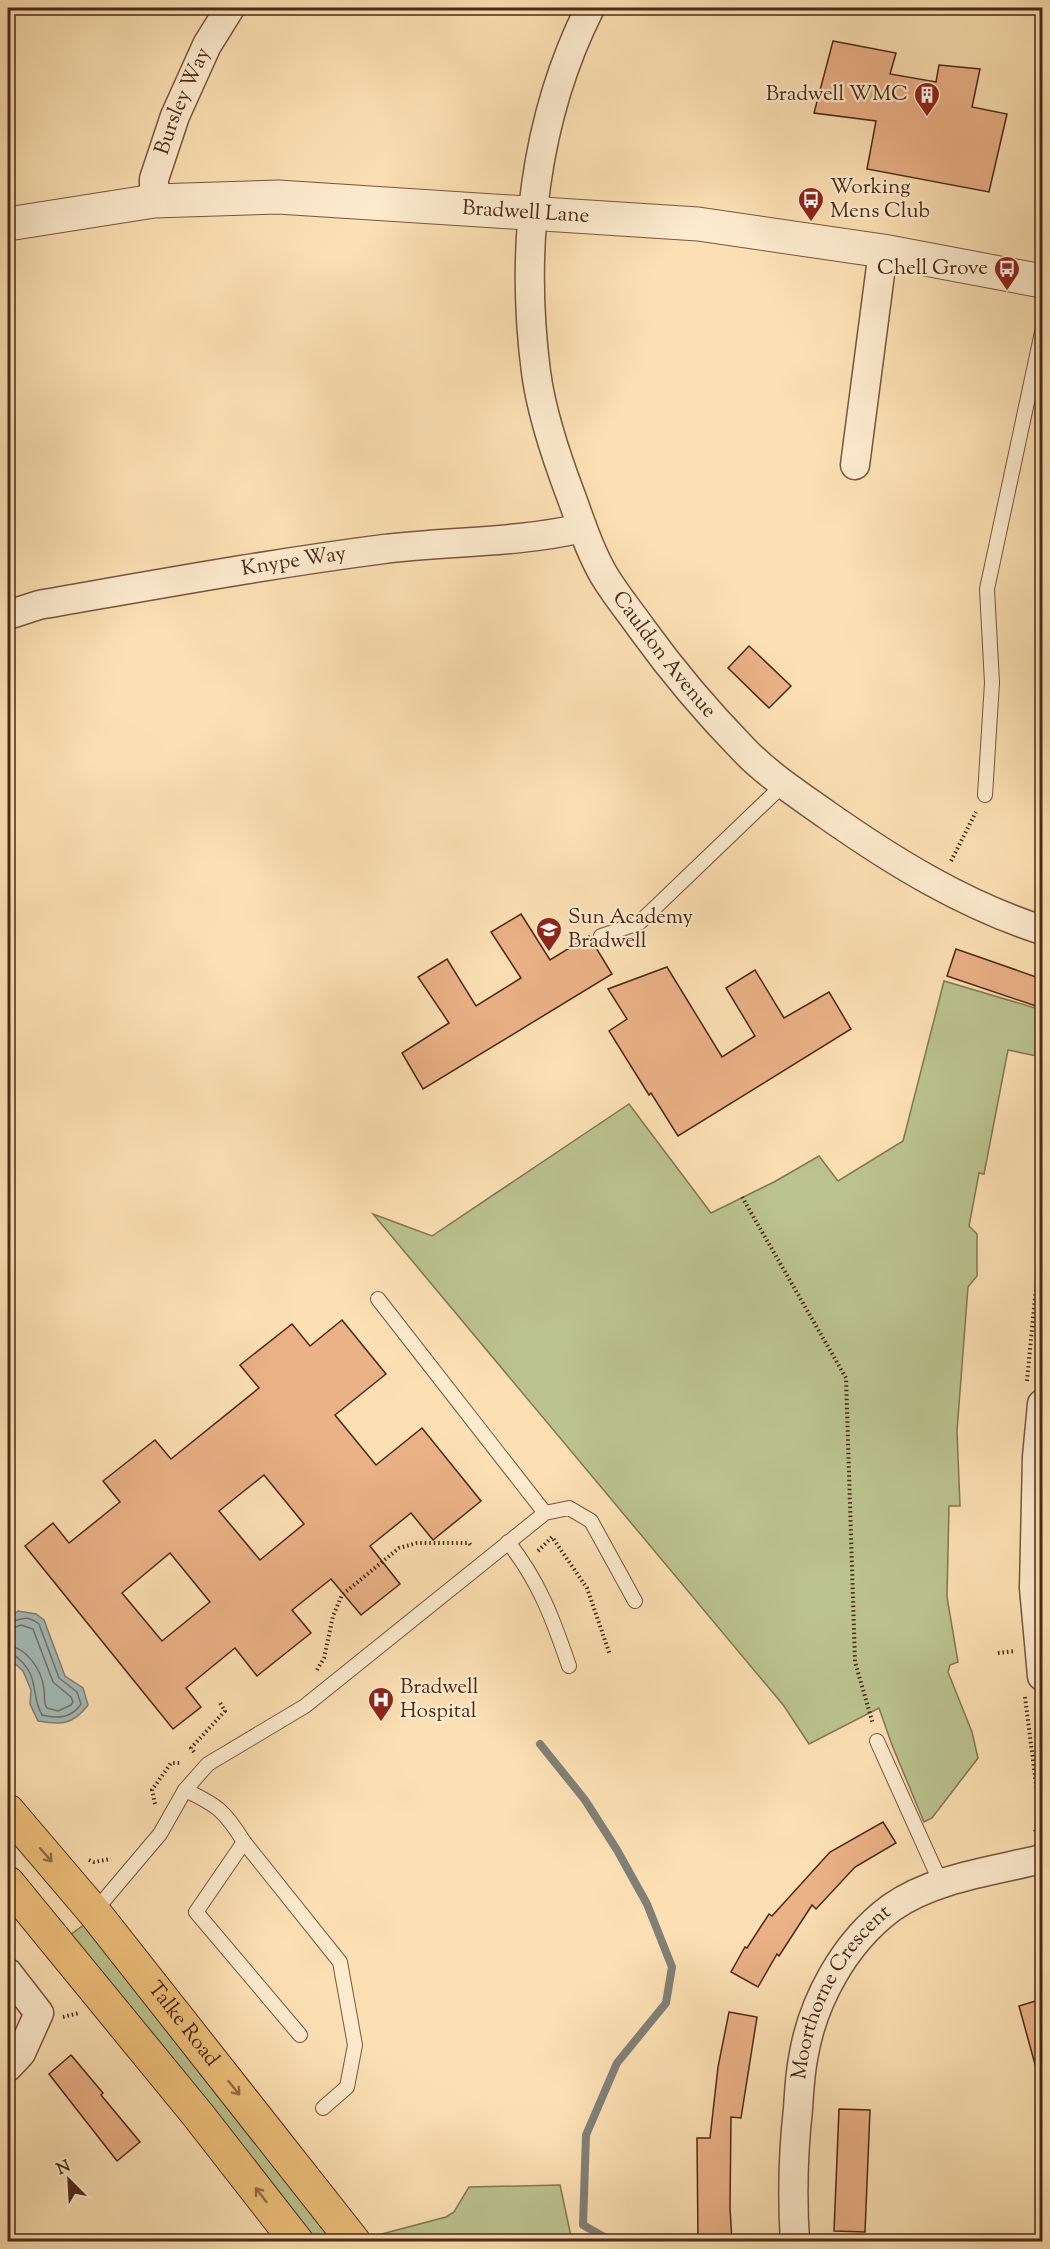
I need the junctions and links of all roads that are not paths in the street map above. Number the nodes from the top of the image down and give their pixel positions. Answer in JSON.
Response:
{"nodes":[{"id":1,"x":230,"y":8,"type":"edge"},
{"id":2,"x":590,"y":8,"type":"edge"},
{"id":3,"x":154,"y":201,"type":"junction"},
{"id":4,"x":533,"y":212,"type":"junction"},
{"id":5,"x":8,"y":224,"type":"edge"},
{"id":6,"x":883,"y":251,"type":"junction"},
{"id":7,"x":1042,"y":281,"type":"edge"},
{"id":8,"x":1042,"y":332,"type":"edge"},
{"id":9,"x":855,"y":465,"type":"dead end"},
{"id":10,"x":582,"y":528,"type":"junction"},
{"id":11,"x":8,"y":615,"type":"edge"},
{"id":12,"x":784,"y":784,"type":"junction"},
{"id":13,"x":985,"y":795,"type":"road end"},
{"id":14,"x":1042,"y":930,"type":"edge"},
{"id":15,"x":601,"y":936,"type":"dead end"},
{"id":16,"x":378,"y":1299,"type":"dead end"},
{"id":17,"x":1042,"y":1404,"type":"edge"},
{"id":18,"x":545,"y":1513,"type":"junction"},
{"id":19,"x":508,"y":1542,"type":"junction"},
{"id":20,"x":635,"y":1601,"type":"dead end"},
{"id":21,"x":569,"y":1666,"type":"dead end"},
{"id":22,"x":1042,"y":1676,"type":"edge"},
{"id":23,"x":877,"y":1742,"type":"road end"},
{"id":24,"x":185,"y":1790,"type":"junction"},
{"id":25,"x":8,"y":1811,"type":"edge"},
{"id":26,"x":244,"y":1842,"type":"junction"},
{"id":27,"x":1042,"y":1859,"type":"edge"},
{"id":28,"x":941,"y":1883,"type":"junction"},
{"id":29,"x":8,"y":1884,"type":"edge"},
{"id":30,"x":94,"y":1912,"type":"junction"},
{"id":31,"x":8,"y":1973,"type":"edge"},
{"id":32,"x":300,"y":2035,"type":"dead end"},
{"id":33,"x":8,"y":2067,"type":"edge"},
{"id":34,"x":323,"y":2108,"type":"dead end"},
{"id":35,"x":198,"y":2115,"type":"junction"},
{"id":36,"x":297,"y":2241,"type":"edge"},
{"id":37,"x":354,"y":2241,"type":"edge"},
{"id":38,"x":795,"y":2241,"type":"edge"}],
"edges":[{"from":1,"to":3,"type":"street","name":"Bursley Way"},
{"from":2,"to":4,"type":"street","name":"Cauldon Avenue"},
{"from":3,"to":4,"type":"street","name":"Bradwell Lane"},
{"from":3,"to":5,"type":"street","name":"Bradwell Lane"},
{"from":4,"to":6,"type":"street","name":"Bradwell Lane"},
{"from":4,"to":10,"type":"street","name":"Cauldon Avenue"},
{"from":6,"to":7,"type":"street","name":"Bradwell Lane"},
{"from":6,"to":9,"type":"street"},
{"from":8,"to":13,"type":"lane"},
{"from":10,"to":11,"type":"street","name":"Knype Way"},
{"from":10,"to":12,"type":"street","name":"Cauldon Avenue"},
{"from":12,"to":14,"type":"street","name":"Cauldon Avenue"},
{"from":12,"to":15,"type":"lane"},
{"from":16,"to":18,"type":"lane"},
{"from":17,"to":22,"type":"street"},
{"from":18,"to":19,"type":"lane"},
{"from":18,"to":20,"type":"lane"},
{"from":19,"to":21,"type":"lane"},
{"from":19,"to":24,"type":"lane"},
{"from":23,"to":28,"type":"lane"},
{"from":24,"to":26,"type":"lane"},
{"from":24,"to":30,"type":"lane"},
{"from":25,"to":30,"type":"highway","name":"Talke Road","one_way":true},
{"from":26,"to":32,"type":"lane"},
{"from":26,"to":34,"type":"lane"},
{"from":27,"to":28,"type":"street","name":"Moorthorne Crescent"},
{"from":28,"to":38,"type":"street","name":"Moorthorne Crescent"},
{"from":29,"to":35,"type":"highway"},
{"from":30,"to":35,"type":"highway"},
{"from":30,"to":37,"type":"highway","name":"Talke Road","one_way":true},
{"from":31,"to":33,"type":"street"},
{"from":36,"to":35,"type":"highway","one_way":true}]}
